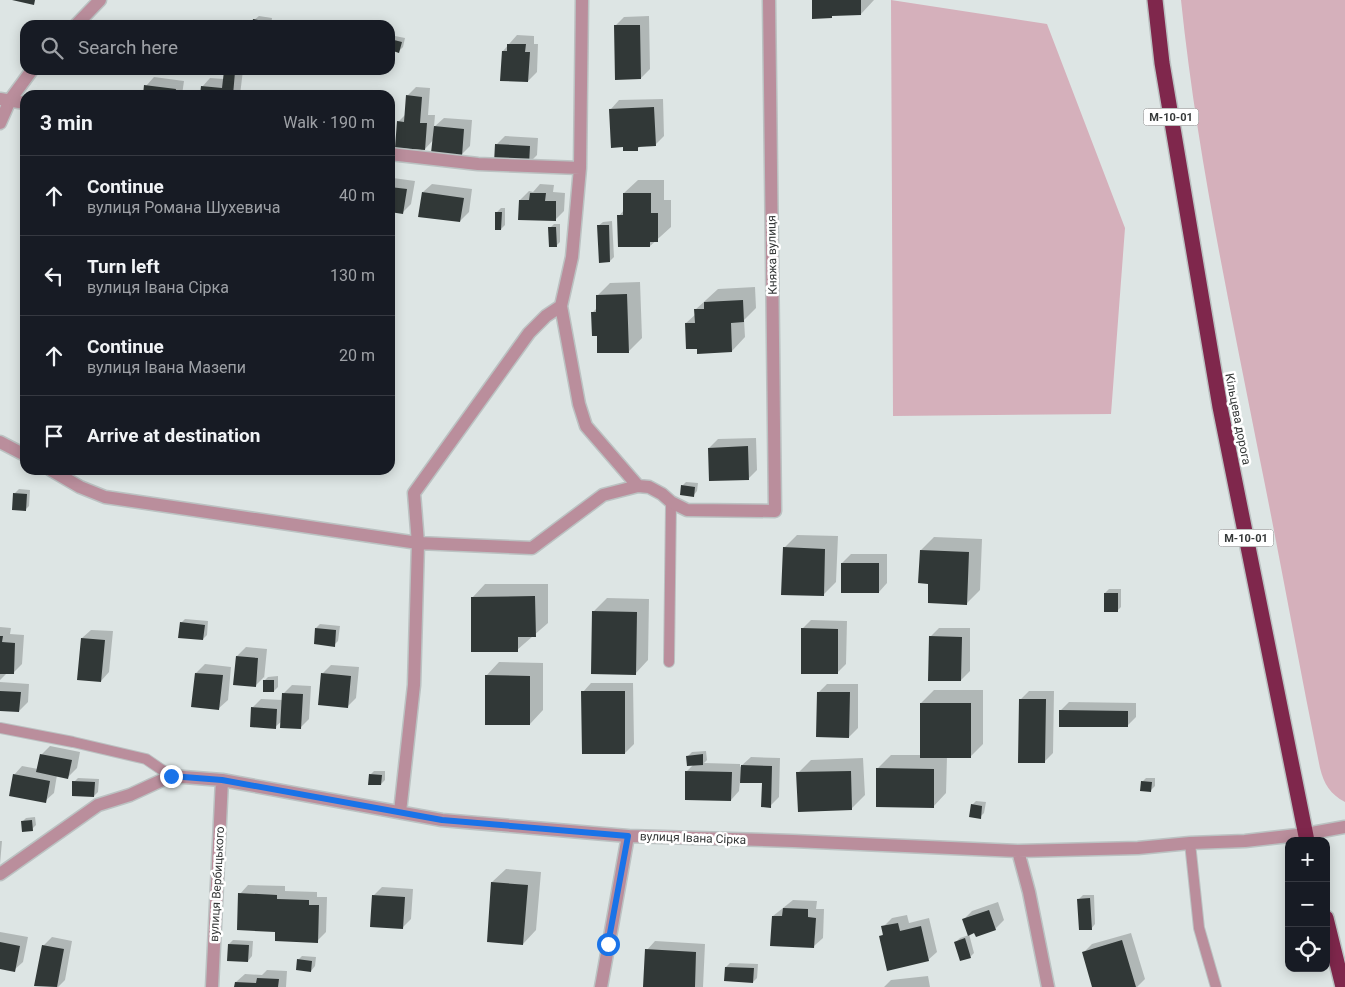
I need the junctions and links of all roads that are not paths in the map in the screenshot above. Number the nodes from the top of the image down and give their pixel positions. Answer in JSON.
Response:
{"nodes":[{"id":1,"x":100,"y":0,"type":"edge"},
{"id":2,"x":582,"y":0,"type":"edge"},
{"id":3,"x":769,"y":0,"type":"edge"},
{"id":4,"x":1155,"y":0,"type":"edge"},
{"id":5,"x":81,"y":20,"type":"edge"},
{"id":6,"x":28,"y":75,"type":"edge"},
{"id":7,"x":5,"y":100,"type":"edge"},
{"id":8,"x":20,"y":102,"type":"edge"},
{"id":9,"x":0,"y":123,"type":"edge"},
{"id":10,"x":395,"y":155,"type":"edge"},
{"id":11,"x":580,"y":168,"type":"junction"},
{"id":12,"x":561,"y":306,"type":"junction"},
{"id":13,"x":0,"y":442,"type":"edge"},
{"id":14,"x":20,"y":452,"type":"edge"},
{"id":15,"x":60,"y":475,"type":"edge"},
{"id":16,"x":638,"y":486,"type":"junction"},
{"id":17,"x":671,"y":502,"type":"junction"},
{"id":18,"x":418,"y":543,"type":"junction"},
{"id":19,"x":669,"y":662,"type":"dead end"},
{"id":20,"x":0,"y":728,"type":"edge"},
{"id":21,"x":171,"y":776,"type":"junction"},
{"id":22,"x":222,"y":780,"type":"junction"},
{"id":23,"x":400,"y":812,"type":"junction"},
{"id":24,"x":1345,"y":827,"type":"edge"},
{"id":25,"x":628,"y":836,"type":"junction"},
{"id":26,"x":1307,"y":837,"type":"edge"},
{"id":27,"x":1285,"y":838,"type":"edge"},
{"id":28,"x":1190,"y":843,"type":"junction"},
{"id":29,"x":1018,"y":851,"type":"junction"},
{"id":30,"x":0,"y":874,"type":"edge"},
{"id":31,"x":1328,"y":927,"type":"edge"},
{"id":32,"x":212,"y":987,"type":"edge"},
{"id":33,"x":601,"y":987,"type":"edge"},
{"id":34,"x":1048,"y":987,"type":"edge"},
{"id":35,"x":1216,"y":987,"type":"edge"},
{"id":36,"x":1343,"y":987,"type":"edge"}],
"edges":[{"from":1,"to":5,"type":"street"},
{"from":2,"to":11,"type":"street"},
{"from":3,"to":17,"type":"street","name":"Княжа вулиця"},
{"from":4,"to":26,"type":"highway","name":"Кільцева дорога","number":"М-10-01"},
{"from":6,"to":7,"type":"street"},
{"from":7,"to":8,"type":"street"},
{"from":7,"to":9,"type":"street"},
{"from":10,"to":11,"type":"street"},
{"from":11,"to":12,"type":"street"},
{"from":12,"to":16,"type":"street"},
{"from":12,"to":18,"type":"street"},
{"from":13,"to":14,"type":"street"},
{"from":15,"to":18,"type":"street"},
{"from":16,"to":17,"type":"street"},
{"from":16,"to":18,"type":"street"},
{"from":17,"to":19,"type":"lane"},
{"from":18,"to":23,"type":"street"},
{"from":20,"to":21,"type":"lane"},
{"from":21,"to":22,"type":"street","name":"вулиця Івана Сірка"},
{"from":21,"to":30,"type":"street"},
{"from":22,"to":23,"type":"street","name":"вулиця Івана Сірка"},
{"from":22,"to":32,"type":"street","name":"вулиця Вербицького"},
{"from":23,"to":25,"type":"street","name":"вулиця Івана Сірка"},
{"from":24,"to":26,"type":"street","name":"вулиця Івана Сірка"},
{"from":25,"to":29,"type":"street","name":"вулиця Івана Сірка"},
{"from":25,"to":33,"type":"street"},
{"from":27,"to":28,"type":"street","name":"вулиця Івана Сірка"},
{"from":28,"to":29,"type":"street","name":"вулиця Івана Сірка"},
{"from":28,"to":35,"type":"lane"},
{"from":29,"to":34,"type":"street"},
{"from":31,"to":36,"type":"highway"}]}
